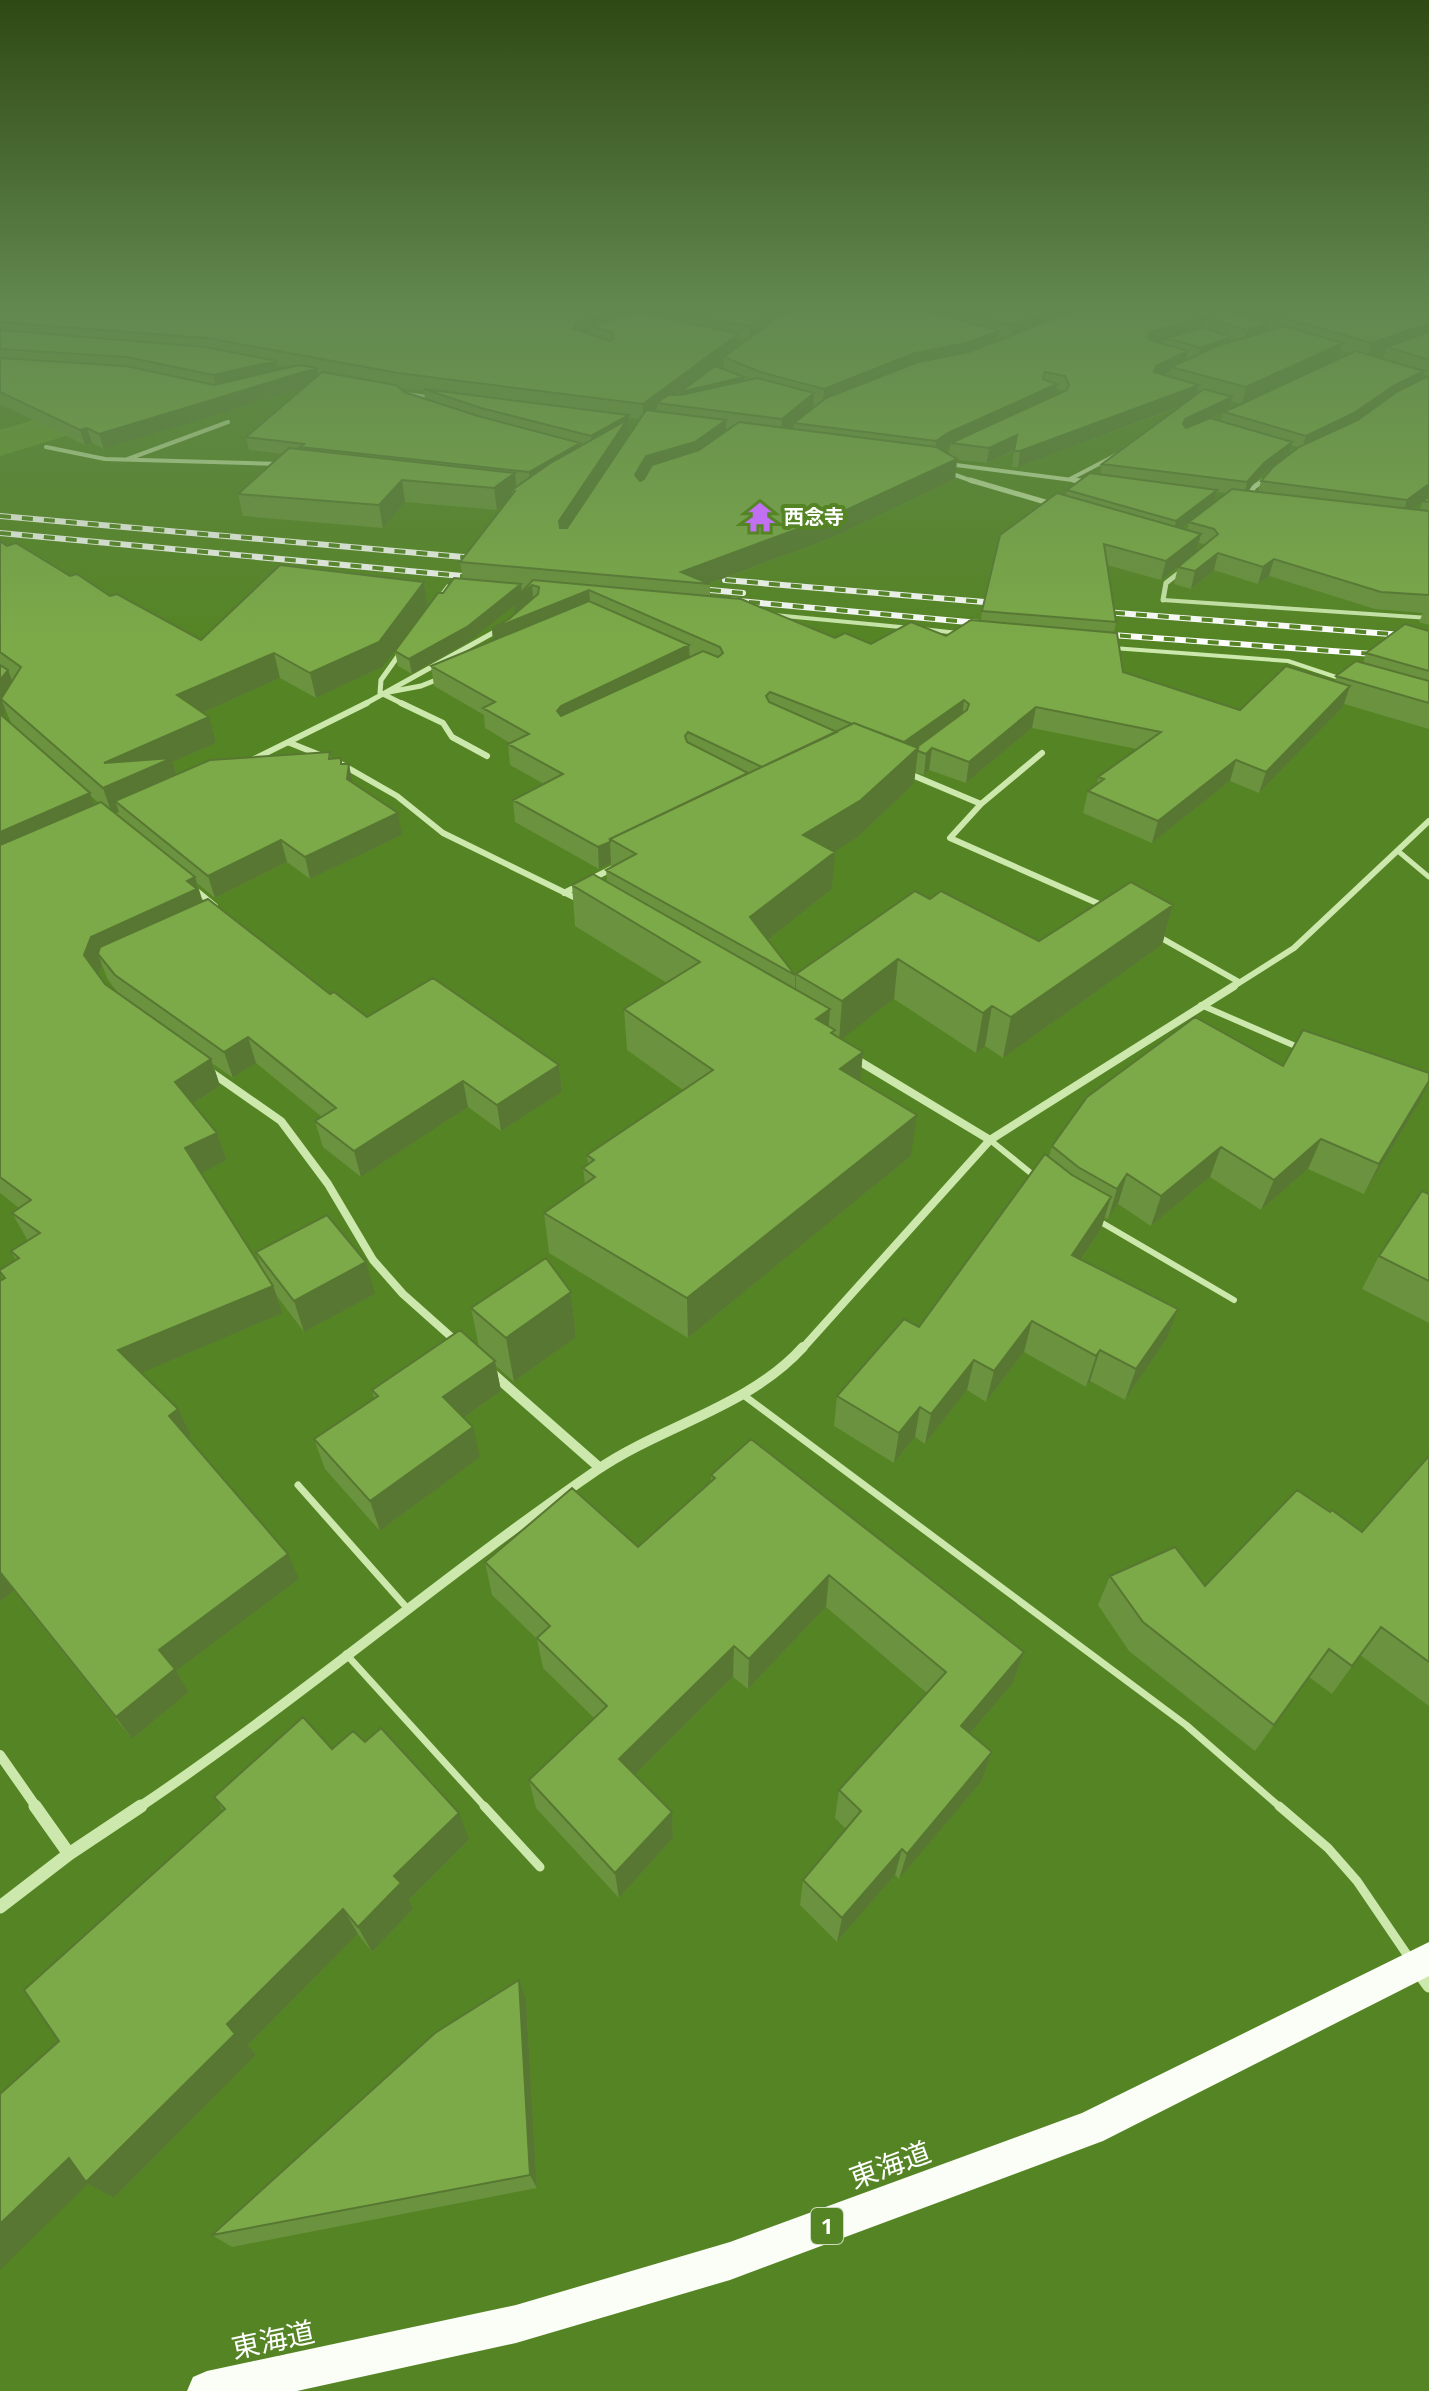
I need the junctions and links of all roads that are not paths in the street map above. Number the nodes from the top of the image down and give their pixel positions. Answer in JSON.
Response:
{"nodes":[{"id":1,"x":228,"y":422,"type":"dead end"},
{"id":2,"x":46,"y":447,"type":"dead end"},
{"id":3,"x":1120,"y":453,"type":"edge"},
{"id":4,"x":124,"y":460,"type":"junction"},
{"id":5,"x":936,"y":462,"type":"edge"},
{"id":6,"x":289,"y":464,"type":"edge"},
{"id":7,"x":942,"y":467,"type":"edge"},
{"id":8,"x":1279,"y":470,"type":"edge"},
{"id":9,"x":1069,"y":479,"type":"junction"},
{"id":10,"x":1100,"y":484,"type":"edge"},
{"id":11,"x":1236,"y":501,"type":"edge"},
{"id":12,"x":1245,"y":503,"type":"junction"},
{"id":13,"x":1054,"y":505,"type":"edge"},
{"id":14,"x":1261,"y":505,"type":"edge"},
{"id":15,"x":1187,"y":567,"type":"edge"},
{"id":16,"x":448,"y":587,"type":"joint"},
{"id":17,"x":461,"y":587,"type":"edge"},
{"id":18,"x":1163,"y":600,"type":"joint"},
{"id":19,"x":432,"y":609,"type":"edge"},
{"id":20,"x":761,"y":614,"type":"edge"},
{"id":21,"x":1429,"y":618,"type":"edge"},
{"id":22,"x":506,"y":625,"type":"edge"},
{"id":23,"x":959,"y":633,"type":"edge"},
{"id":24,"x":408,"y":642,"type":"edge"},
{"id":25,"x":1111,"y":648,"type":"edge"},
{"id":26,"x":447,"y":673,"type":"edge"},
{"id":27,"x":1344,"y":679,"type":"edge"},
{"id":28,"x":380,"y":693,"type":"junction"},
{"id":29,"x":290,"y":743,"type":"junction"},
{"id":30,"x":1042,"y":753,"type":"dead end"},
{"id":31,"x":487,"y":756,"type":"dead end"},
{"id":32,"x":914,"y":762,"type":"edge"},
{"id":33,"x":235,"y":767,"type":"edge"},
{"id":34,"x":981,"y":804,"type":"junction"},
{"id":35,"x":1429,"y":821,"type":"edge"},
{"id":36,"x":1398,"y":851,"type":"junction"},
{"id":37,"x":621,"y":865,"type":"edge"},
{"id":38,"x":179,"y":877,"type":"edge"},
{"id":39,"x":1429,"y":877,"type":"edge"},
{"id":40,"x":564,"y":893,"type":"junction"},
{"id":41,"x":592,"y":906,"type":"edge"},
{"id":42,"x":1109,"y":908,"type":"edge"},
{"id":43,"x":225,"y":914,"type":"edge"},
{"id":44,"x":1148,"y":930,"type":"edge"},
{"id":45,"x":1239,"y":982,"type":"junction"},
{"id":46,"x":1201,"y":1005,"type":"junction"},
{"id":47,"x":1303,"y":1049,"type":"edge"},
{"id":48,"x":845,"y":1053,"type":"edge"},
{"id":49,"x":196,"y":1062,"type":"edge"},
{"id":50,"x":990,"y":1140,"type":"junction"},
{"id":51,"x":1045,"y":1184,"type":"edge"},
{"id":52,"x":1093,"y":1217,"type":"edge"},
{"id":53,"x":1234,"y":1300,"type":"dead end"},
{"id":54,"x":461,"y":1345,"type":"edge"},
{"id":55,"x":484,"y":1366,"type":"edge"},
{"id":56,"x":742,"y":1394,"type":"junction"},
{"id":57,"x":600,"y":1468,"type":"junction"},
{"id":58,"x":298,"y":1485,"type":"dead end"},
{"id":59,"x":407,"y":1608,"type":"junction"},
{"id":60,"x":346,"y":1654,"type":"junction"},
{"id":61,"x":0,"y":1755,"type":"edge"},
{"id":62,"x":69,"y":1854,"type":"junction"},
{"id":63,"x":540,"y":1867,"type":"dead end"},
{"id":64,"x":0,"y":1907,"type":"edge"},
{"id":65,"x":1424,"y":1970,"type":"edge"},
{"id":66,"x":207,"y":2391,"type":"edge"}],
"edges":[{"from":1,"to":4,"type":"street"},
{"from":2,"to":4,"type":"street"},
{"from":3,"to":9,"type":"street"},
{"from":4,"to":6,"type":"street"},
{"from":5,"to":9,"type":"street"},
{"from":7,"to":13,"type":"street"},
{"from":8,"to":12,"type":"street"},
{"from":9,"to":10,"type":"street"},
{"from":11,"to":12,"type":"street"},
{"from":12,"to":14,"type":"street"},
{"from":15,"to":18,"type":"street"},
{"from":16,"to":17,"type":"lane"},
{"from":16,"to":19,"type":"street"},
{"from":18,"to":21,"type":"lane"},
{"from":20,"to":23,"type":"lane"},
{"from":22,"to":28,"type":"street"},
{"from":24,"to":28,"type":"street"},
{"from":25,"to":27,"type":"lane"},
{"from":26,"to":28,"type":"street"},
{"from":28,"to":29,"type":"street"},
{"from":28,"to":31,"type":"street"},
{"from":29,"to":33,"type":"street"},
{"from":29,"to":40,"type":"street"},
{"from":30,"to":34,"type":"street"},
{"from":32,"to":34,"type":"street"},
{"from":34,"to":42,"type":"street"},
{"from":35,"to":36,"type":"street"},
{"from":36,"to":39,"type":"lane"},
{"from":36,"to":45,"type":"street"},
{"from":37,"to":40,"type":"street"},
{"from":38,"to":43,"type":"street"},
{"from":40,"to":41,"type":"street"},
{"from":44,"to":45,"type":"street"},
{"from":45,"to":46,"type":"street"},
{"from":46,"to":47,"type":"lane"},
{"from":46,"to":50,"type":"street"},
{"from":48,"to":50,"type":"street"},
{"from":49,"to":54,"type":"street"},
{"from":50,"to":51,"type":"lane"},
{"from":50,"to":56,"type":"street"},
{"from":52,"to":53,"type":"lane"},
{"from":55,"to":57,"type":"street"},
{"from":56,"to":57,"type":"street"},
{"from":56,"to":65,"type":"lane"},
{"from":57,"to":59,"type":"street"},
{"from":58,"to":59,"type":"lane"},
{"from":59,"to":60,"type":"street"},
{"from":60,"to":62,"type":"street"},
{"from":60,"to":63,"type":"lane"},
{"from":61,"to":62,"type":"street"},
{"from":62,"to":64,"type":"street"},
{"from":65,"to":66,"type":"highway","name":"東海道","number":"1"}]}
